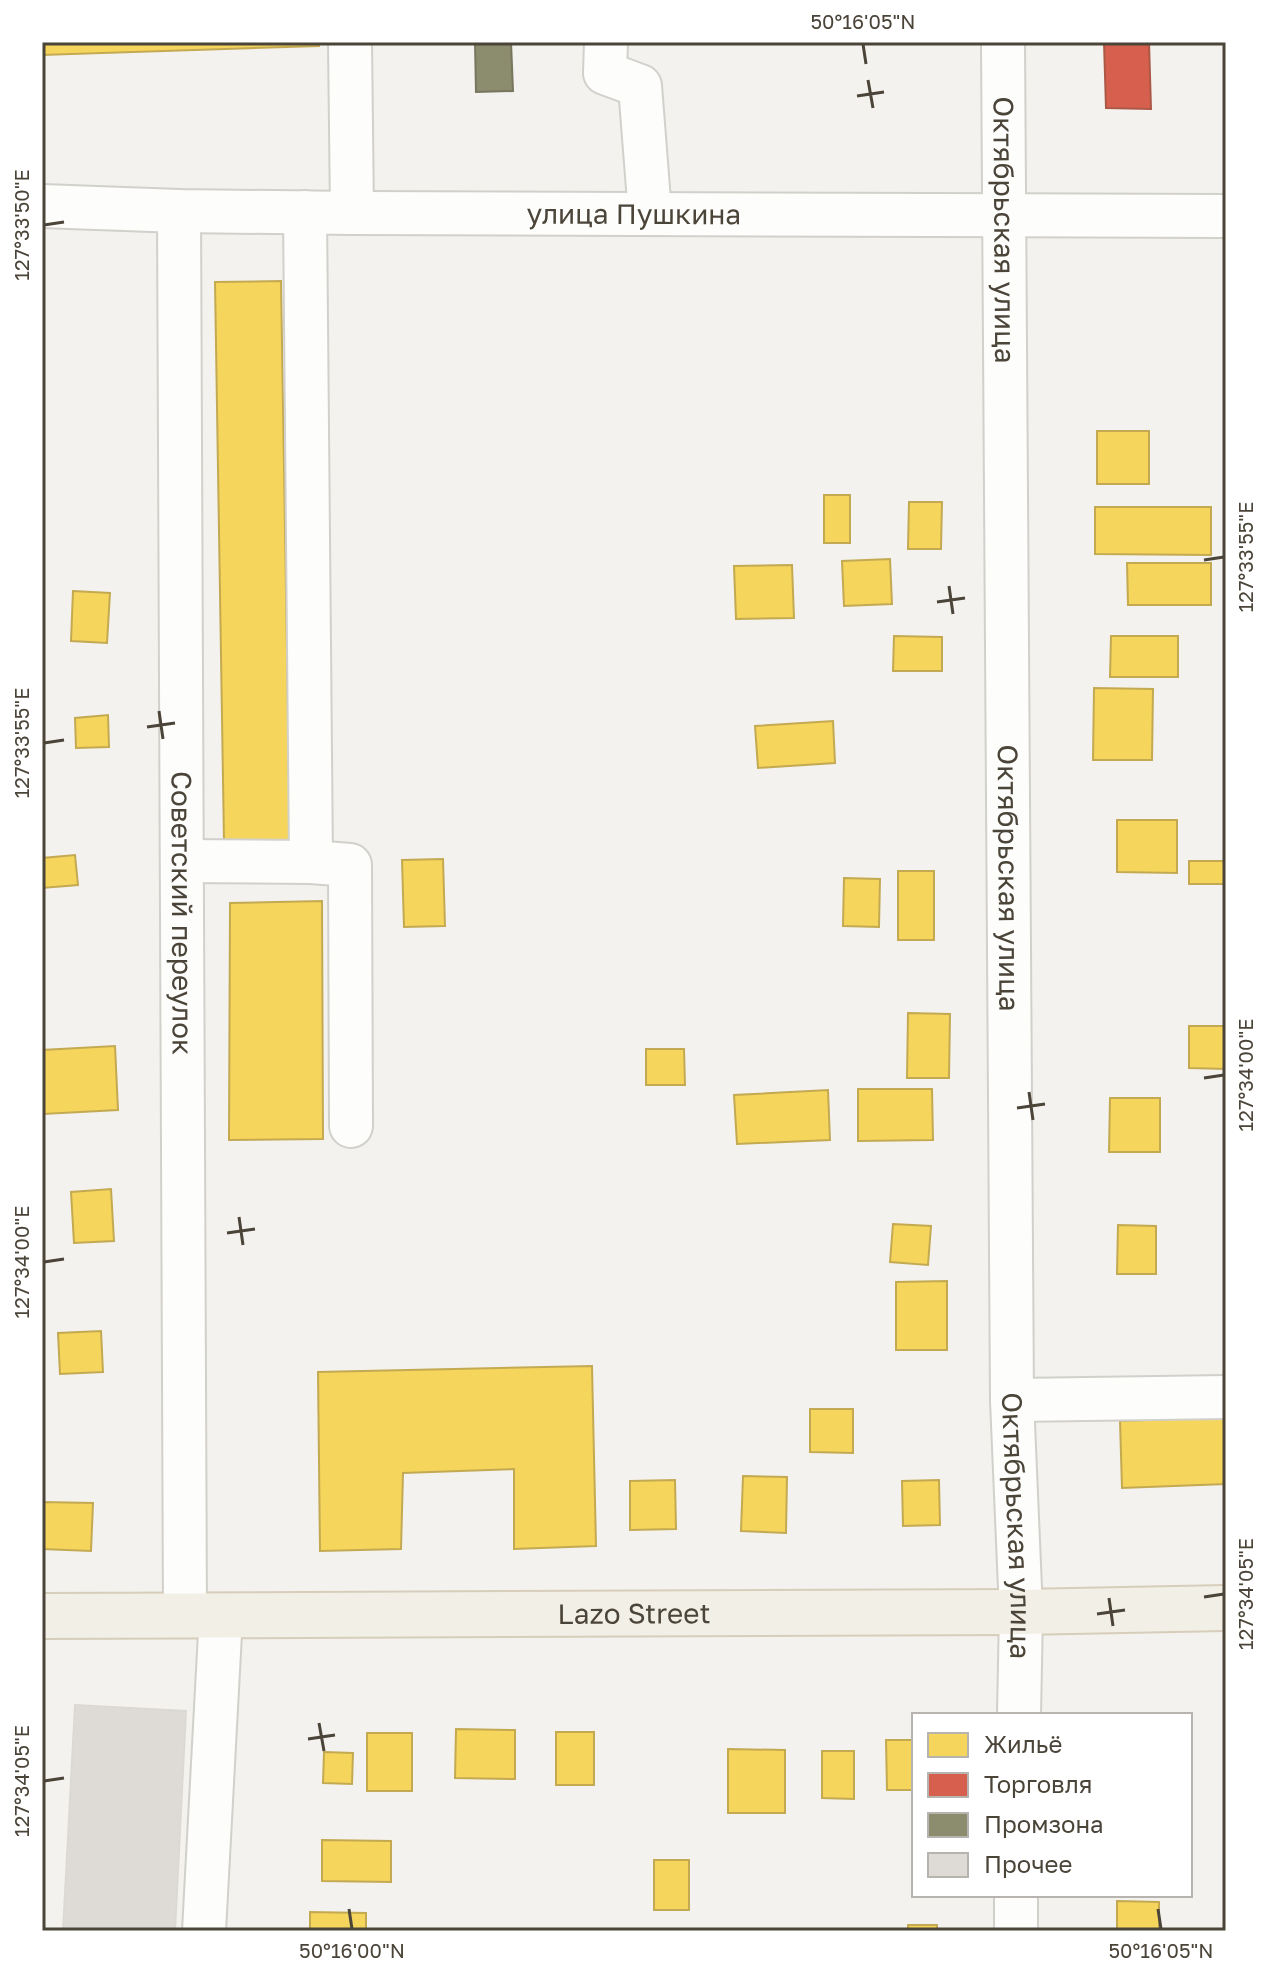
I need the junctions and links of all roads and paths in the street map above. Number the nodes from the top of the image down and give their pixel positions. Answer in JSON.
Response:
{"nodes":[{"id":1,"x":350,"y":42,"type":"edge"},
{"id":2,"x":606,"y":42,"type":"edge"},
{"id":3,"x":1003,"y":42,"type":"edge"},
{"id":4,"x":42,"y":206,"type":"edge"},
{"id":5,"x":179,"y":211,"type":"junction"},
{"id":6,"x":305,"y":212,"type":"junction"},
{"id":7,"x":352,"y":213,"type":"junction"},
{"id":8,"x":650,"y":214,"type":"junction"},
{"id":9,"x":1004,"y":216,"type":"junction"},
{"id":10,"x":1226,"y":216,"type":"edge"},
{"id":11,"x":182,"y":861,"type":"junction"},
{"id":12,"x":311,"y":862,"type":"junction"},
{"id":13,"x":351,"y":1126,"type":"dead end"},
{"id":14,"x":1226,"y":1397,"type":"edge"},
{"id":15,"x":1012,"y":1400,"type":"junction"},
{"id":16,"x":1226,"y":1608,"type":"edge"},
{"id":17,"x":1021,"y":1612,"type":"junction"},
{"id":18,"x":203,"y":1615,"type":"junction"},
{"id":19,"x":42,"y":1616,"type":"edge"},
{"id":20,"x":1019,"y":1713,"type":"edge"},
{"id":21,"x":1016,"y":1897,"type":"edge"},
{"id":22,"x":204,"y":1931,"type":"edge"},
{"id":23,"x":1016,"y":1931,"type":"edge"}],
"edges":[{"from":1,"to":7,"type":"street"},
{"from":2,"to":8,"type":"street"},
{"from":3,"to":9,"type":"street","name":"Октябрьская улица"},
{"from":4,"to":5,"type":"street","name":"улица Пушкина"},
{"from":5,"to":6,"type":"street","name":"улица Пушкина"},
{"from":5,"to":11,"type":"street","name":"Советский переулок"},
{"from":6,"to":7,"type":"street","name":"улица Пушкина"},
{"from":6,"to":12,"type":"street"},
{"from":7,"to":8,"type":"street","name":"улица Пушкина"},
{"from":8,"to":9,"type":"street","name":"улица Пушкина"},
{"from":9,"to":10,"type":"street","name":"улица Пушкина"},
{"from":9,"to":15,"type":"street","name":"Октябрьская улица"},
{"from":11,"to":12,"type":"street"},
{"from":11,"to":18,"type":"street","name":"Советский переулок"},
{"from":12,"to":13,"type":"street"},
{"from":14,"to":15,"type":"street"},
{"from":15,"to":17,"type":"street","name":"Октябрьская улица"},
{"from":16,"to":17,"type":"main road","name":"Lazo Street"},
{"from":17,"to":18,"type":"main road","name":"Lazo Street"},
{"from":17,"to":20,"type":"street","name":"Октябрьская улица"},
{"from":18,"to":19,"type":"main road","name":"Lazo Street"},
{"from":18,"to":22,"type":"street","name":"Советский переулок"},
{"from":21,"to":23,"type":"street"}]}
